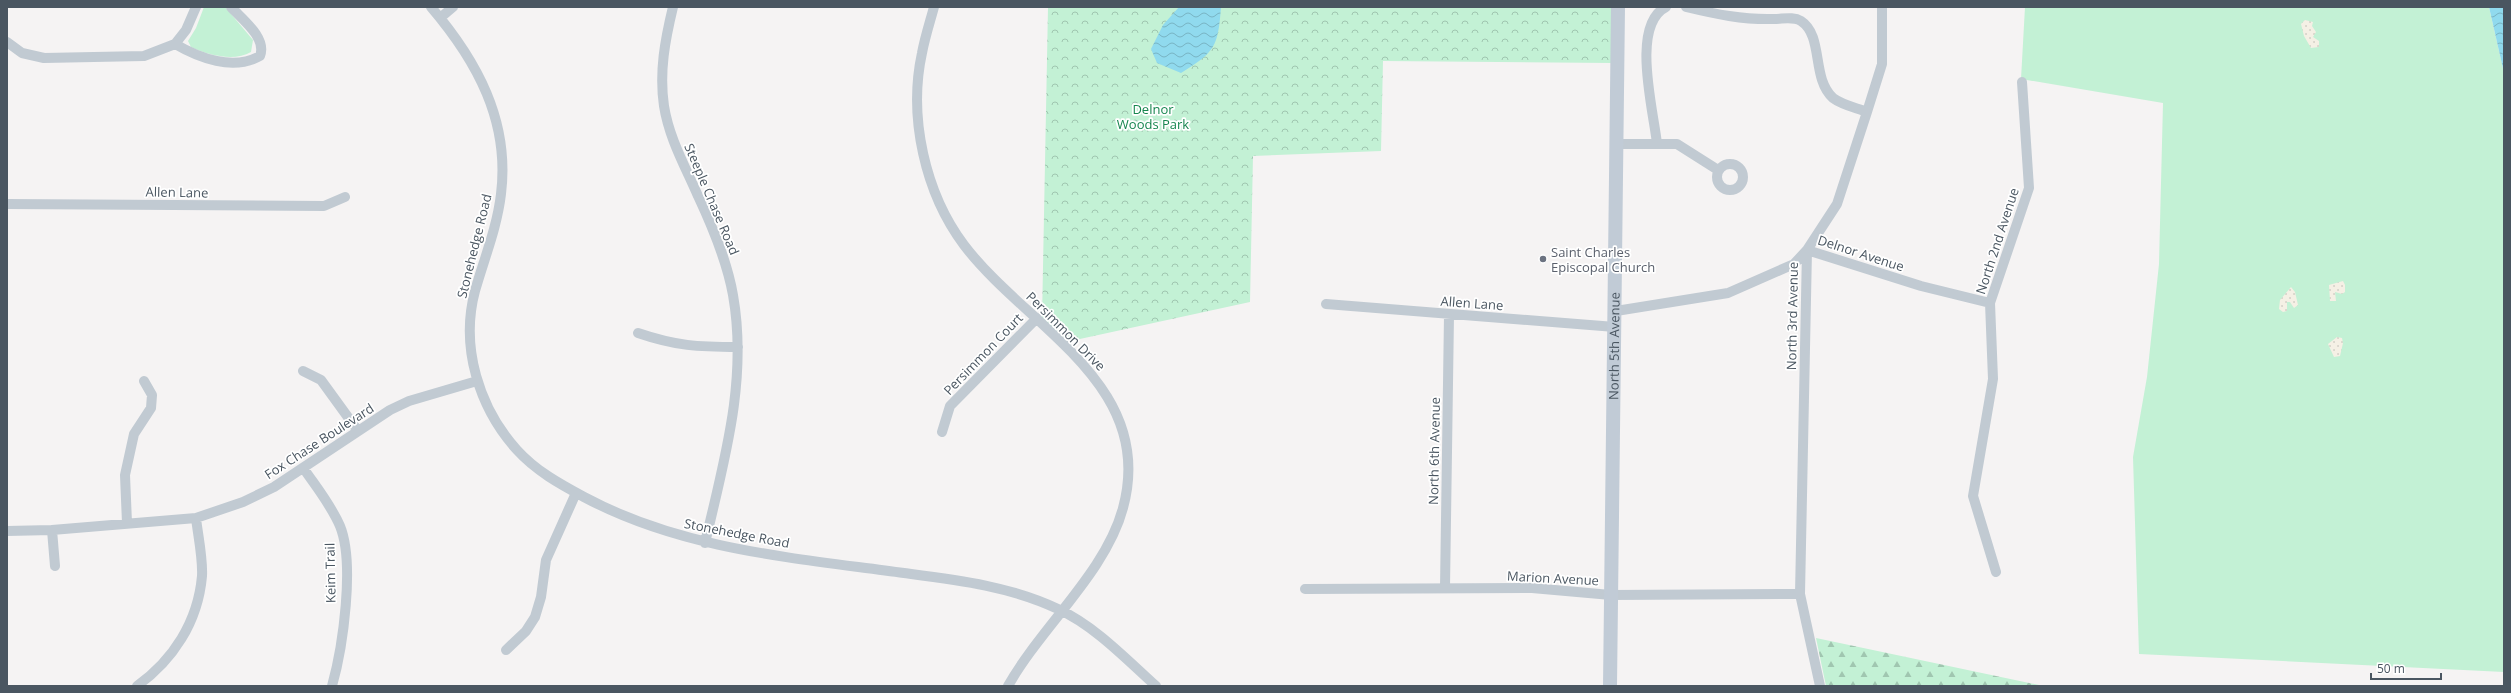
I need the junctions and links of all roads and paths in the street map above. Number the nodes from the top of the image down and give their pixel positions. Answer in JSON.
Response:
{"nodes":[{"id":1,"x":196,"y":7,"type":"edge"},
{"id":2,"x":231,"y":7,"type":"edge"},
{"id":3,"x":431,"y":7,"type":"edge"},
{"id":4,"x":454,"y":7,"type":"edge"},
{"id":5,"x":673,"y":7,"type":"edge"},
{"id":6,"x":934,"y":7,"type":"edge"},
{"id":7,"x":1618,"y":7,"type":"edge"},
{"id":8,"x":1666,"y":7,"type":"edge"},
{"id":9,"x":1686,"y":7,"type":"edge"},
{"id":10,"x":1882,"y":7,"type":"edge"},
{"id":11,"x":440,"y":18,"type":"junction"},
{"id":12,"x":7,"y":42,"type":"edge"},
{"id":13,"x":176,"y":44,"type":"junction"},
{"id":14,"x":2022,"y":82,"type":"dead end"},
{"id":15,"x":1867,"y":112,"type":"junction"},
{"id":16,"x":1616,"y":144,"type":"junction"},
{"id":17,"x":1657,"y":144,"type":"junction"},
{"id":18,"x":1718,"y":170,"type":"dead end"},
{"id":19,"x":344,"y":197,"type":"dead end"},
{"id":20,"x":7,"y":204,"type":"edge"},
{"id":21,"x":1807,"y":250,"type":"junction"},
{"id":22,"x":1990,"y":303,"type":"junction"},
{"id":23,"x":1326,"y":304,"type":"dead end"},
{"id":24,"x":1616,"y":311,"type":"junction"},
{"id":25,"x":1449,"y":315,"type":"junction"},
{"id":26,"x":1037,"y":318,"type":"junction"},
{"id":27,"x":1615,"y":327,"type":"junction"},
{"id":28,"x":638,"y":333,"type":"dead end"},
{"id":29,"x":738,"y":347,"type":"junction"},
{"id":30,"x":303,"y":371,"type":"dead end"},
{"id":31,"x":144,"y":381,"type":"dead end"},
{"id":32,"x":477,"y":382,"type":"junction"},
{"id":33,"x":358,"y":431,"type":"junction"},
{"id":34,"x":942,"y":432,"type":"dead end"},
{"id":35,"x":304,"y":469,"type":"junction"},
{"id":36,"x":576,"y":493,"type":"junction"},
{"id":37,"x":196,"y":518,"type":"junction"},
{"id":38,"x":127,"y":523,"type":"junction"},
{"id":39,"x":52,"y":530,"type":"junction"},
{"id":40,"x":7,"y":531,"type":"edge"},
{"id":41,"x":705,"y":543,"type":"junction"},
{"id":42,"x":55,"y":566,"type":"dead end"},
{"id":43,"x":1996,"y":572,"type":"dead end"},
{"id":44,"x":1445,"y":588,"type":"junction"},
{"id":45,"x":1305,"y":589,"type":"dead end"},
{"id":46,"x":1800,"y":594,"type":"junction"},
{"id":47,"x":1611,"y":595,"type":"junction"},
{"id":48,"x":1060,"y":610,"type":"junction"},
{"id":49,"x":506,"y":650,"type":"dead end"},
{"id":50,"x":137,"y":686,"type":"edge"},
{"id":51,"x":332,"y":686,"type":"edge"},
{"id":52,"x":1008,"y":686,"type":"edge"},
{"id":53,"x":1156,"y":686,"type":"edge"},
{"id":54,"x":1610,"y":686,"type":"edge"},
{"id":55,"x":1820,"y":686,"type":"edge"}],
"edges":[{"from":1,"to":13,"type":"street"},
{"from":2,"to":13,"type":"street"},
{"from":3,"to":11,"type":"street","name":"Stonehedge Road"},
{"from":4,"to":11,"type":"street"},
{"from":5,"to":29,"type":"street","name":"Steeple Chase Road"},
{"from":6,"to":26,"type":"street","name":"Persimmon Drive"},
{"from":7,"to":16,"type":"main road","name":"North 5th Avenue"},
{"from":8,"to":17,"type":"street"},
{"from":9,"to":15,"type":"street"},
{"from":10,"to":15,"type":"street","name":"North 3rd Avenue"},
{"from":11,"to":32,"type":"street","name":"Stonehedge Road"},
{"from":12,"to":13,"type":"street"},
{"from":14,"to":22,"type":"street","name":"North 2nd Avenue"},
{"from":15,"to":21,"type":"street","name":"North 3rd Avenue"},
{"from":16,"to":17,"type":"street"},
{"from":16,"to":24,"type":"main road","name":"North 5th Avenue"},
{"from":17,"to":18,"type":"street"},
{"from":19,"to":20,"type":"street","name":"Allen Lane"},
{"from":21,"to":22,"type":"street","name":"Delnor Avenue"},
{"from":21,"to":24,"type":"street","name":"Delnor Avenue"},
{"from":21,"to":46,"type":"street","name":"North 3rd Avenue"},
{"from":22,"to":43,"type":"street","name":"North 2nd Avenue"},
{"from":23,"to":25,"type":"street","name":"Allen Lane"},
{"from":24,"to":27,"type":"main road","name":"North 5th Avenue"},
{"from":25,"to":27,"type":"street","name":"Allen Lane"},
{"from":25,"to":44,"type":"street","name":"North 6th Avenue"},
{"from":26,"to":34,"type":"street","name":"Persimmon Court"},
{"from":26,"to":48,"type":"street","name":"Persimmon Drive"},
{"from":27,"to":47,"type":"main road","name":"North 5th Avenue"},
{"from":28,"to":29,"type":"street"},
{"from":29,"to":41,"type":"street","name":"Steeple Chase Road"},
{"from":30,"to":33,"type":"street"},
{"from":31,"to":38,"type":"street"},
{"from":32,"to":33,"type":"street","name":"Fox Chase Boulevard"},
{"from":32,"to":36,"type":"street","name":"Stonehedge Road"},
{"from":33,"to":35,"type":"street","name":"Fox Chase Boulevard"},
{"from":35,"to":37,"type":"street","name":"Fox Chase Boulevard"},
{"from":35,"to":51,"type":"street","name":"Keim Trail"},
{"from":36,"to":41,"type":"street","name":"Stonehedge Road"},
{"from":36,"to":49,"type":"street"},
{"from":37,"to":38,"type":"street","name":"Fox Chase Boulevard"},
{"from":37,"to":50,"type":"street"},
{"from":38,"to":39,"type":"street","name":"Fox Chase Boulevard"},
{"from":39,"to":40,"type":"street","name":"Fox Chase Boulevard"},
{"from":39,"to":42,"type":"street"},
{"from":41,"to":48,"type":"street","name":"Stonehedge Road"},
{"from":44,"to":45,"type":"street","name":"Marion Avenue"},
{"from":44,"to":47,"type":"street","name":"Marion Avenue"},
{"from":46,"to":47,"type":"street","name":"Marion Avenue"},
{"from":46,"to":55,"type":"street","name":"North 3rd Avenue"},
{"from":47,"to":54,"type":"main road","name":"North 5th Avenue"},
{"from":48,"to":52,"type":"street","name":"Persimmon Drive"},
{"from":48,"to":53,"type":"street","name":"Stonehedge Road"}]}
